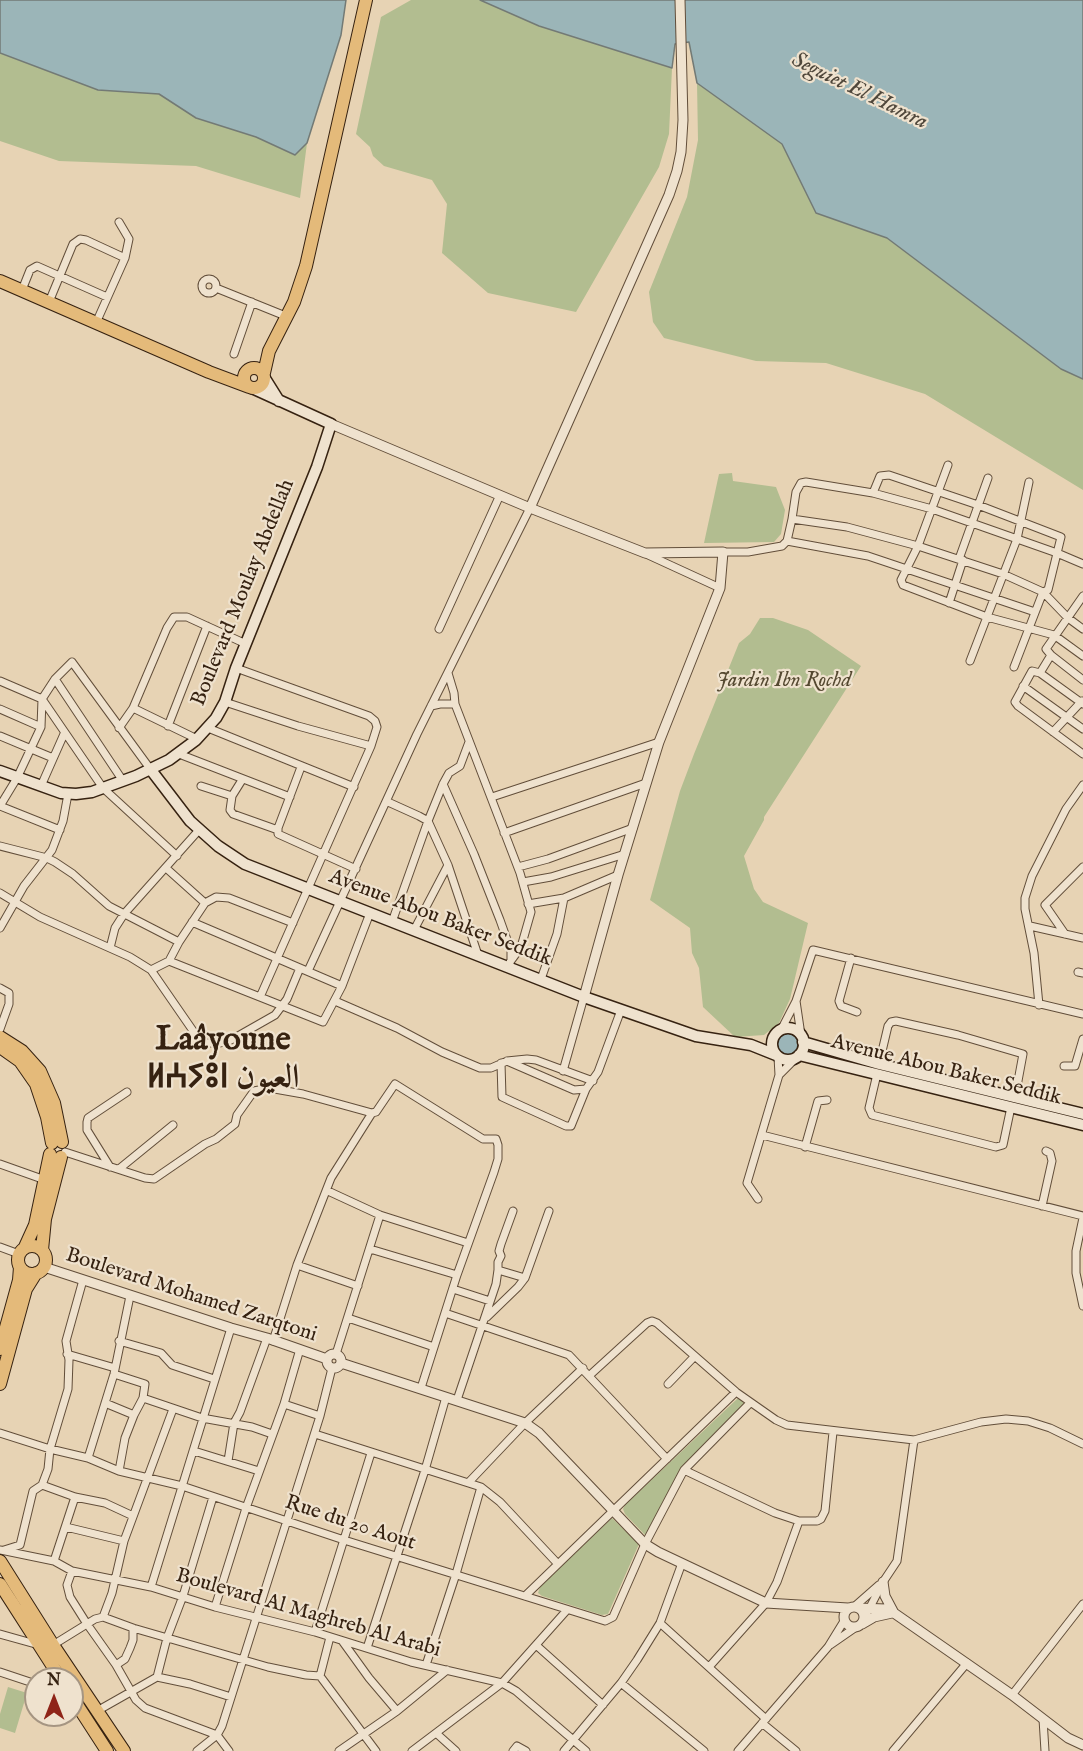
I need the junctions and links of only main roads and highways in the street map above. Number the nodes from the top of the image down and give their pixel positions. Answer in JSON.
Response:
{"nodes":[{"id":1,"x":366,"y":0,"type":"edge"},
{"id":2,"x":0,"y":281,"type":"edge"},
{"id":3,"x":269,"y":351,"type":"junction"},
{"id":4,"x":247,"y":370,"type":"junction"},
{"id":5,"x":209,"y":372,"type":"junction"},
{"id":6,"x":264,"y":375,"type":"junction"},
{"id":7,"x":251,"y":387,"type":"junction"},
{"id":8,"x":279,"y":401,"type":"junction"},
{"id":9,"x":150,"y":770,"type":"junction"},
{"id":10,"x":0,"y":771,"type":"edge"},
{"id":11,"x":778,"y":1032,"type":"junction"},
{"id":12,"x":0,"y":1037,"type":"edge"},
{"id":13,"x":802,"y":1039,"type":"junction"},
{"id":14,"x":751,"y":1045,"type":"junction"},
{"id":15,"x":0,"y":1047,"type":"edge"},
{"id":16,"x":777,"y":1056,"type":"junction"},
{"id":17,"x":798,"y":1056,"type":"junction"},
{"id":18,"x":878,"y":1069,"type":"junction"},
{"id":19,"x":1013,"y":1102,"type":"junction"},
{"id":20,"x":1083,"y":1114,"type":"edge"},
{"id":21,"x":1083,"y":1125,"type":"edge"},
{"id":22,"x":58,"y":1150,"type":"junction"},
{"id":23,"x":22,"y":1250,"type":"junction"},
{"id":24,"x":42,"y":1250,"type":"junction"},
{"id":25,"x":20,"y":1267,"type":"junction"},
{"id":26,"x":40,"y":1270,"type":"junction"},
{"id":27,"x":0,"y":1349,"type":"edge"},
{"id":28,"x":0,"y":1384,"type":"edge"},
{"id":29,"x":1,"y":1554,"type":"edge"},
{"id":30,"x":0,"y":1584,"type":"edge"},
{"id":31,"x":53,"y":1667,"type":"edge"},
{"id":32,"x":84,"y":1716,"type":"edge"},
{"id":33,"x":107,"y":1751,"type":"edge"},
{"id":34,"x":124,"y":1751,"type":"edge"}],
"edges":[{"from":1,"to":3,"type":"main road"},
{"from":2,"to":5,"type":"main road"},
{"from":3,"to":4,"type":"main road"},
{"from":3,"to":6,"type":"main road"},
{"from":4,"to":5,"type":"main road"},
{"from":4,"to":6,"type":"main road"},
{"from":4,"to":7,"type":"main road"},
{"from":5,"to":7,"type":"main road"},
{"from":6,"to":7,"type":"main road"},
{"from":6,"to":8,"type":"main road"},
{"from":7,"to":8,"type":"main road"},
{"from":8,"to":9,"type":"main road","name":"Boulevard Moulay Abdellah"},
{"from":9,"to":10,"type":"main road","name":"Boulevard Moulay Abdellah"},
{"from":9,"to":14,"type":"main road","name":"Avenue Abou Baker Seddik"},
{"from":11,"to":13,"type":"main road"},
{"from":11,"to":14,"type":"main road"},
{"from":11,"to":16,"type":"main road"},
{"from":12,"to":22,"type":"main road"},
{"from":13,"to":17,"type":"main road"},
{"from":13,"to":18,"type":"main road","name":"Avenue Abou Baker Seddik"},
{"from":14,"to":16,"type":"main road","name":"Avenue Abou Baker Seddik"},
{"from":15,"to":22,"type":"main road"},
{"from":16,"to":17,"type":"main road"},
{"from":17,"to":18,"type":"main road","name":"Avenue Abou Baker Seddik"},
{"from":18,"to":19,"type":"main road","name":"Avenue Abou Baker Seddik"},
{"from":19,"to":20,"type":"main road","name":"Avenue Abou Baker Seddik"},
{"from":19,"to":21,"type":"main road","name":"Avenue Abou Baker Seddik"},
{"from":22,"to":23,"type":"main road"},
{"from":22,"to":24,"type":"main road"},
{"from":23,"to":24,"type":"main road"},
{"from":23,"to":25,"type":"main road"},
{"from":24,"to":26,"type":"main road"},
{"from":25,"to":26,"type":"main road"},
{"from":25,"to":27,"type":"main road"},
{"from":26,"to":28,"type":"main road"},
{"from":29,"to":34,"type":"main road"},
{"from":30,"to":31,"type":"main road"},
{"from":32,"to":33,"type":"main road"}]}
